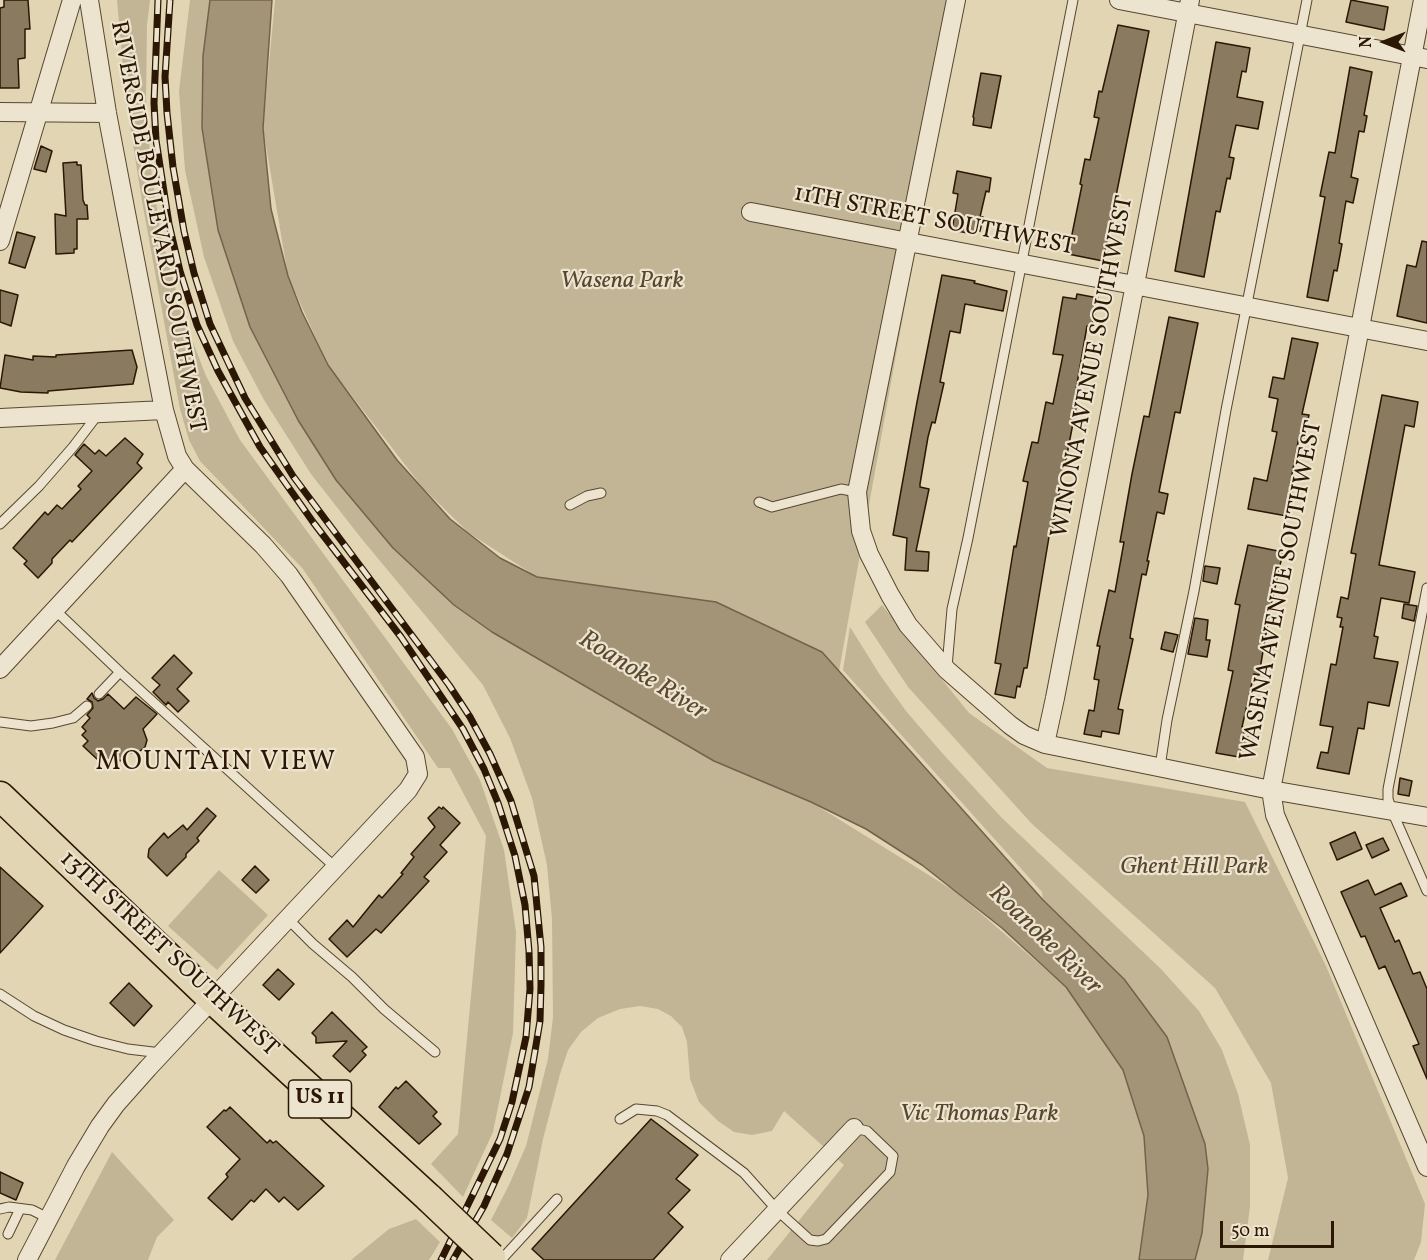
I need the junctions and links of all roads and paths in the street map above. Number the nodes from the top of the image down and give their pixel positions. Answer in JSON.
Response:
{"nodes":[{"id":1,"x":72,"y":0,"type":"edge"},
{"id":2,"x":89,"y":0,"type":"edge"},
{"id":3,"x":956,"y":0,"type":"edge"},
{"id":4,"x":1073,"y":0,"type":"edge"},
{"id":5,"x":1119,"y":0,"type":"edge"},
{"id":6,"x":1307,"y":0,"type":"edge"},
{"id":7,"x":1423,"y":0,"type":"edge"},
{"id":8,"x":1189,"y":6,"type":"edge"},
{"id":9,"x":1300,"y":36,"type":"junction"},
{"id":10,"x":1419,"y":58,"type":"edge"},
{"id":11,"x":0,"y":112,"type":"edge"},
{"id":12,"x":39,"y":112,"type":"junction"},
{"id":13,"x":107,"y":113,"type":"junction"},
{"id":14,"x":751,"y":212,"type":"dead end"},
{"id":15,"x":0,"y":242,"type":"edge"},
{"id":16,"x":908,"y":242,"type":"junction"},
{"id":17,"x":1021,"y":263,"type":"junction"},
{"id":18,"x":1134,"y":285,"type":"junction"},
{"id":19,"x":1246,"y":307,"type":"junction"},
{"id":20,"x":1359,"y":327,"type":"junction"},
{"id":21,"x":1427,"y":341,"type":"edge"},
{"id":22,"x":164,"y":410,"type":"junction"},
{"id":23,"x":99,"y":413,"type":"junction"},
{"id":24,"x":0,"y":418,"type":"edge"},
{"id":25,"x":184,"y":469,"type":"junction"},
{"id":26,"x":857,"y":492,"type":"junction"},
{"id":27,"x":601,"y":493,"type":"dead end"},
{"id":28,"x":759,"y":502,"type":"dead end"},
{"id":29,"x":570,"y":505,"type":"dead end"},
{"id":30,"x":0,"y":524,"type":"edge"},
{"id":31,"x":1427,"y":588,"type":"edge"},
{"id":32,"x":55,"y":610,"type":"junction"},
{"id":33,"x":0,"y":669,"type":"edge"},
{"id":34,"x":947,"y":670,"type":"junction"},
{"id":35,"x":120,"y":672,"type":"junction"},
{"id":36,"x":99,"y":694,"type":"dead end"},
{"id":37,"x":87,"y":706,"type":"dead end"},
{"id":38,"x":0,"y":722,"type":"edge"},
{"id":39,"x":1045,"y":744,"type":"junction"},
{"id":40,"x":1160,"y":767,"type":"junction"},
{"id":41,"x":1270,"y":790,"type":"junction"},
{"id":42,"x":0,"y":796,"type":"edge"},
{"id":43,"x":1392,"y":811,"type":"junction"},
{"id":44,"x":1427,"y":817,"type":"edge"},
{"id":45,"x":335,"y":867,"type":"junction"},
{"id":46,"x":1427,"y":891,"type":"edge"},
{"id":47,"x":288,"y":919,"type":"junction"},
{"id":48,"x":0,"y":994,"type":"edge"},
{"id":49,"x":212,"y":999,"type":"junction"},
{"id":50,"x":435,"y":1052,"type":"dead end"},
{"id":51,"x":161,"y":1053,"type":"junction"},
{"id":52,"x":620,"y":1119,"type":"dead end"},
{"id":53,"x":854,"y":1128,"type":"joint"},
{"id":54,"x":1427,"y":1167,"type":"edge"},
{"id":55,"x":557,"y":1199,"type":"dead end"},
{"id":56,"x":0,"y":1209,"type":"edge"},
{"id":57,"x":20,"y":1209,"type":"junction"},
{"id":58,"x":777,"y":1211,"type":"junction"},
{"id":59,"x":48,"y":1218,"type":"junction"},
{"id":60,"x":8,"y":1234,"type":"dead end"},
{"id":61,"x":496,"y":1259,"type":"edge"},
{"id":62,"x":27,"y":1260,"type":"edge"},
{"id":63,"x":730,"y":1260,"type":"edge"}],
"edges":[{"from":1,"to":12,"type":"street"},
{"from":2,"to":13,"type":"street","name":"RIVERSIDE BOULEVARD SOUTHWEST"},
{"from":3,"to":16,"type":"street"},
{"from":4,"to":17,"type":"lane"},
{"from":5,"to":8,"type":"street"},
{"from":6,"to":9,"type":"lane"},
{"from":7,"to":10,"type":"street","name":"WASENA AVENUE SOUTHWEST"},
{"from":8,"to":9,"type":"street"},
{"from":8,"to":18,"type":"street","name":"WINONA AVENUE SOUTHWEST"},
{"from":9,"to":10,"type":"street"},
{"from":9,"to":19,"type":"lane"},
{"from":10,"to":20,"type":"street","name":"WASENA AVENUE SOUTHWEST"},
{"from":11,"to":12,"type":"street"},
{"from":12,"to":13,"type":"street"},
{"from":12,"to":15,"type":"street"},
{"from":13,"to":22,"type":"street","name":"RIVERSIDE BOULEVARD SOUTHWEST"},
{"from":14,"to":16,"type":"street","name":"11TH STREET SOUTHWEST"},
{"from":16,"to":17,"type":"street","name":"11TH STREET SOUTHWEST"},
{"from":16,"to":26,"type":"street"},
{"from":17,"to":18,"type":"street","name":"11TH STREET SOUTHWEST"},
{"from":17,"to":34,"type":"lane"},
{"from":18,"to":19,"type":"street","name":"11TH STREET SOUTHWEST"},
{"from":18,"to":39,"type":"street","name":"WINONA AVENUE SOUTHWEST"},
{"from":19,"to":20,"type":"street","name":"11TH STREET SOUTHWEST"},
{"from":19,"to":40,"type":"lane"},
{"from":20,"to":21,"type":"street","name":"11TH STREET SOUTHWEST"},
{"from":20,"to":41,"type":"street","name":"WASENA AVENUE SOUTHWEST"},
{"from":22,"to":23,"type":"street"},
{"from":22,"to":25,"type":"street","name":"RIVERSIDE BOULEVARD SOUTHWEST"},
{"from":23,"to":24,"type":"street"},
{"from":23,"to":30,"type":"lane"},
{"from":25,"to":32,"type":"street"},
{"from":25,"to":45,"type":"street","name":"RIVERSIDE BOULEVARD SOUTHWEST"},
{"from":26,"to":28,"type":"lane"},
{"from":26,"to":34,"type":"street"},
{"from":27,"to":29,"type":"lane"},
{"from":31,"to":43,"type":"lane"},
{"from":32,"to":33,"type":"street"},
{"from":32,"to":35,"type":"lane"},
{"from":34,"to":39,"type":"street"},
{"from":35,"to":36,"type":"lane"},
{"from":35,"to":45,"type":"lane"},
{"from":37,"to":38,"type":"lane"},
{"from":39,"to":40,"type":"street"},
{"from":40,"to":41,"type":"street"},
{"from":41,"to":43,"type":"street"},
{"from":41,"to":54,"type":"street","name":"WASENA AVENUE SOUTHWEST"},
{"from":42,"to":49,"type":"main road","name":"13TH STREET SOUTHWEST","number":"US 11"},
{"from":43,"to":44,"type":"street"},
{"from":43,"to":46,"type":"lane"},
{"from":45,"to":47,"type":"street"},
{"from":47,"to":49,"type":"street"},
{"from":47,"to":50,"type":"lane"},
{"from":48,"to":51,"type":"lane"},
{"from":49,"to":51,"type":"street"},
{"from":49,"to":61,"type":"main road","name":"13TH STREET SOUTHWEST","number":"US 11","bridge":true},
{"from":51,"to":59,"type":"street"},
{"from":52,"to":58,"type":"lane"},
{"from":53,"to":58,"type":"street"},
{"from":53,"to":58,"type":"lane"},
{"from":55,"to":61,"type":"lane"},
{"from":56,"to":57,"type":"lane"},
{"from":57,"to":59,"type":"lane"},
{"from":57,"to":60,"type":"lane"},
{"from":58,"to":63,"type":"street"},
{"from":59,"to":62,"type":"street"}]}
